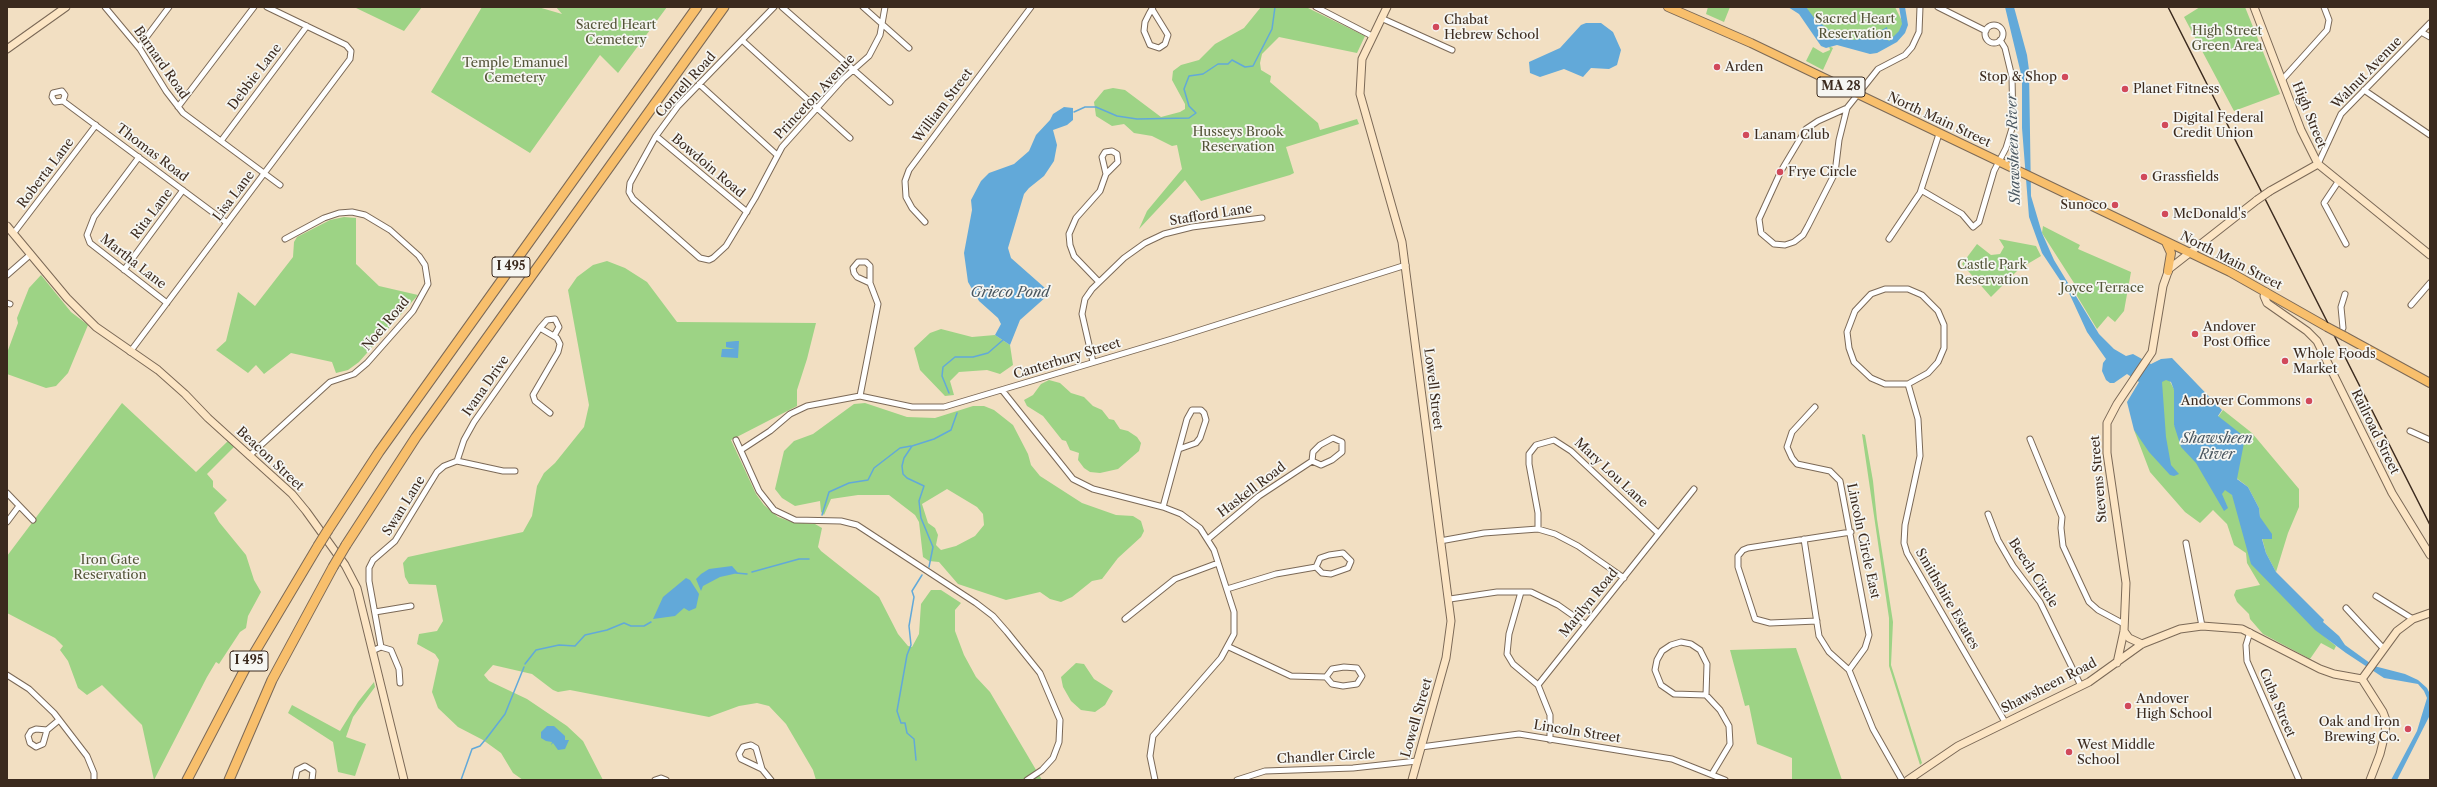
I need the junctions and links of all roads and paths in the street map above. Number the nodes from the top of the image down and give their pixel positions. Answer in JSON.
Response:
{"nodes":[{"id":1,"x":66,"y":7,"type":"edge"},
{"id":2,"x":105,"y":7,"type":"edge"},
{"id":3,"x":169,"y":7,"type":"edge"},
{"id":4,"x":254,"y":7,"type":"edge"},
{"id":5,"x":267,"y":7,"type":"edge"},
{"id":6,"x":697,"y":7,"type":"edge"},
{"id":7,"x":724,"y":7,"type":"edge"},
{"id":8,"x":774,"y":7,"type":"edge"},
{"id":9,"x":782,"y":7,"type":"edge"},
{"id":10,"x":863,"y":7,"type":"edge"},
{"id":11,"x":885,"y":7,"type":"edge"},
{"id":12,"x":1031,"y":7,"type":"edge"},
{"id":13,"x":1316,"y":7,"type":"edge"},
{"id":14,"x":1387,"y":7,"type":"edge"},
{"id":15,"x":1668,"y":7,"type":"edge"},
{"id":16,"x":1920,"y":7,"type":"edge"},
{"id":17,"x":1938,"y":7,"type":"edge"},
{"id":18,"x":2254,"y":7,"type":"edge"},
{"id":19,"x":2324,"y":7,"type":"edge"},
{"id":20,"x":1152,"y":8,"type":"edge"},
{"id":21,"x":1381,"y":18,"type":"junction"},
{"id":22,"x":2430,"y":23,"type":"edge"},
{"id":23,"x":882,"y":24,"type":"junction"},
{"id":24,"x":307,"y":26,"type":"junction"},
{"id":25,"x":1986,"y":31,"type":"junction"},
{"id":26,"x":2422,"y":32,"type":"junction"},
{"id":27,"x":1372,"y":36,"type":"junction"},
{"id":28,"x":2430,"y":37,"type":"edge"},
{"id":29,"x":2000,"y":40,"type":"junction"},
{"id":30,"x":743,"y":41,"type":"junction"},
{"id":31,"x":139,"y":47,"type":"junction"},
{"id":32,"x":909,"y":48,"type":"dead end"},
{"id":33,"x":7,"y":49,"type":"edge"},
{"id":34,"x":1452,"y":50,"type":"dead end"},
{"id":35,"x":853,"y":70,"type":"junction"},
{"id":36,"x":2282,"y":80,"type":"junction"},
{"id":37,"x":698,"y":84,"type":"junction"},
{"id":38,"x":2364,"y":90,"type":"junction"},
{"id":39,"x":1857,"y":95,"type":"junction"},
{"id":40,"x":63,"y":100,"type":"dead end"},
{"id":41,"x":890,"y":102,"type":"dead end"},
{"id":42,"x":178,"y":106,"type":"junction"},
{"id":43,"x":818,"y":108,"type":"junction"},
{"id":44,"x":1847,"y":108,"type":"junction"},
{"id":45,"x":96,"y":125,"type":"junction"},
{"id":46,"x":1939,"y":134,"type":"junction"},
{"id":47,"x":2430,"y":135,"type":"edge"},
{"id":48,"x":656,"y":136,"type":"junction"},
{"id":49,"x":850,"y":138,"type":"dead end"},
{"id":50,"x":221,"y":141,"type":"junction"},
{"id":51,"x":777,"y":155,"type":"junction"},
{"id":52,"x":139,"y":157,"type":"junction"},
{"id":53,"x":1998,"y":162,"type":"junction"},
{"id":54,"x":2318,"y":164,"type":"junction"},
{"id":55,"x":265,"y":173,"type":"junction"},
{"id":56,"x":1106,"y":174,"type":"dead end"},
{"id":57,"x":2338,"y":182,"type":"junction"},
{"id":58,"x":280,"y":185,"type":"dead end"},
{"id":59,"x":183,"y":190,"type":"junction"},
{"id":60,"x":1921,"y":190,"type":"junction"},
{"id":61,"x":747,"y":212,"type":"junction"},
{"id":62,"x":1262,"y":218,"type":"dead end"},
{"id":63,"x":925,"y":222,"type":"dead end"},
{"id":64,"x":227,"y":223,"type":"junction"},
{"id":65,"x":7,"y":226,"type":"edge"},
{"id":66,"x":13,"y":234,"type":"junction"},
{"id":67,"x":1889,"y":238,"type":"dead end"},
{"id":68,"x":285,"y":239,"type":"dead end"},
{"id":69,"x":2166,"y":242,"type":"junction"},
{"id":70,"x":2346,"y":244,"type":"dead end"},
{"id":71,"x":31,"y":254,"type":"junction"},
{"id":72,"x":2190,"y":254,"type":"junction"},
{"id":73,"x":2430,"y":255,"type":"edge"},
{"id":74,"x":713,"y":258,"type":"joint"},
{"id":75,"x":1406,"y":265,"type":"junction"},
{"id":76,"x":124,"y":270,"type":"junction"},
{"id":77,"x":2168,"y":271,"type":"junction"},
{"id":78,"x":7,"y":275,"type":"edge"},
{"id":79,"x":1099,"y":282,"type":"junction"},
{"id":80,"x":870,"y":283,"type":"junction"},
{"id":81,"x":2430,"y":283,"type":"edge"},
{"id":82,"x":2266,"y":292,"type":"junction"},
{"id":83,"x":2345,"y":294,"type":"dead end"},
{"id":84,"x":167,"y":303,"type":"junction"},
{"id":85,"x":2411,"y":305,"type":"dead end"},
{"id":86,"x":540,"y":328,"type":"junction"},
{"id":87,"x":2342,"y":335,"type":"junction"},
{"id":88,"x":554,"y":336,"type":"junction"},
{"id":89,"x":130,"y":352,"type":"junction"},
{"id":90,"x":1093,"y":362,"type":"junction"},
{"id":91,"x":2430,"y":383,"type":"edge"},
{"id":92,"x":1908,"y":384,"type":"junction"},
{"id":93,"x":1002,"y":390,"type":"junction"},
{"id":94,"x":860,"y":396,"type":"junction"},
{"id":95,"x":1815,"y":407,"type":"dead end"},
{"id":96,"x":550,"y":413,"type":"dead end"},
{"id":97,"x":2410,"y":431,"type":"dead end"},
{"id":98,"x":2030,"y":439,"type":"dead end"},
{"id":99,"x":736,"y":440,"type":"dead end"},
{"id":100,"x":2430,"y":440,"type":"edge"},
{"id":101,"x":1179,"y":449,"type":"junction"},
{"id":102,"x":741,"y":450,"type":"junction"},
{"id":103,"x":249,"y":456,"type":"junction"},
{"id":104,"x":457,"y":461,"type":"junction"},
{"id":105,"x":1312,"y":461,"type":"junction"},
{"id":106,"x":515,"y":471,"type":"dead end"},
{"id":107,"x":1694,"y":489,"type":"dead end"},
{"id":108,"x":7,"y":493,"type":"edge"},
{"id":109,"x":19,"y":506,"type":"junction"},
{"id":110,"x":1163,"y":507,"type":"junction"},
{"id":111,"x":1988,"y":514,"type":"dead end"},
{"id":112,"x":33,"y":520,"type":"dead end"},
{"id":113,"x":7,"y":522,"type":"edge"},
{"id":114,"x":1538,"y":529,"type":"junction"},
{"id":115,"x":1850,"y":532,"type":"junction"},
{"id":116,"x":1658,"y":533,"type":"junction"},
{"id":117,"x":1208,"y":538,"type":"junction"},
{"id":118,"x":1804,"y":539,"type":"junction"},
{"id":119,"x":1440,"y":541,"type":"junction"},
{"id":120,"x":2186,"y":542,"type":"dead end"},
{"id":121,"x":2430,"y":555,"type":"edge"},
{"id":122,"x":1218,"y":562,"type":"junction"},
{"id":123,"x":1316,"y":567,"type":"junction"},
{"id":124,"x":1624,"y":578,"type":"junction"},
{"id":125,"x":1227,"y":589,"type":"junction"},
{"id":126,"x":1521,"y":592,"type":"junction"},
{"id":127,"x":2376,"y":596,"type":"dead end"},
{"id":128,"x":1450,"y":599,"type":"junction"},
{"id":129,"x":411,"y":606,"type":"dead end"},
{"id":130,"x":2346,"y":608,"type":"dead end"},
{"id":131,"x":375,"y":612,"type":"junction"},
{"id":132,"x":2430,"y":613,"type":"edge"},
{"id":133,"x":1125,"y":619,"type":"dead end"},
{"id":134,"x":2413,"y":619,"type":"junction"},
{"id":135,"x":1817,"y":621,"type":"junction"},
{"id":136,"x":1586,"y":624,"type":"junction"},
{"id":137,"x":2202,"y":626,"type":"junction"},
{"id":138,"x":2124,"y":627,"type":"junction"},
{"id":139,"x":2250,"y":632,"type":"junction"},
{"id":140,"x":2142,"y":644,"type":"junction"},
{"id":141,"x":381,"y":647,"type":"junction"},
{"id":142,"x":1228,"y":647,"type":"junction"},
{"id":143,"x":2383,"y":648,"type":"junction"},
{"id":144,"x":372,"y":651,"type":"junction"},
{"id":145,"x":2117,"y":663,"type":"junction"},
{"id":146,"x":1848,"y":670,"type":"junction"},
{"id":147,"x":7,"y":675,"type":"edge"},
{"id":148,"x":1326,"y":676,"type":"junction"},
{"id":149,"x":2365,"y":676,"type":"junction"},
{"id":150,"x":400,"y":683,"type":"dead end"},
{"id":151,"x":1538,"y":685,"type":"junction"},
{"id":152,"x":2081,"y":686,"type":"junction"},
{"id":153,"x":1706,"y":695,"type":"junction"},
{"id":154,"x":59,"y":720,"type":"junction"},
{"id":155,"x":2005,"y":722,"type":"junction"},
{"id":156,"x":47,"y":730,"type":"dead end"},
{"id":157,"x":1550,"y":740,"type":"junction"},
{"id":158,"x":1421,"y":747,"type":"junction"},
{"id":159,"x":1417,"y":761,"type":"junction"},
{"id":160,"x":762,"y":769,"type":"junction"},
{"id":161,"x":1712,"y":774,"type":"junction"},
{"id":162,"x":94,"y":780,"type":"edge"},
{"id":163,"x":187,"y":780,"type":"edge"},
{"id":164,"x":229,"y":780,"type":"edge"},
{"id":165,"x":295,"y":780,"type":"edge"},
{"id":166,"x":312,"y":780,"type":"edge"},
{"id":167,"x":404,"y":780,"type":"edge"},
{"id":168,"x":655,"y":780,"type":"edge"},
{"id":169,"x":666,"y":780,"type":"edge"},
{"id":170,"x":772,"y":780,"type":"edge"},
{"id":171,"x":1027,"y":780,"type":"edge"},
{"id":172,"x":1155,"y":780,"type":"edge"},
{"id":173,"x":1237,"y":780,"type":"edge"},
{"id":174,"x":1412,"y":780,"type":"edge"},
{"id":175,"x":1725,"y":780,"type":"edge"},
{"id":176,"x":1902,"y":780,"type":"edge"},
{"id":177,"x":1908,"y":780,"type":"edge"},
{"id":178,"x":2299,"y":780,"type":"edge"},
{"id":179,"x":2370,"y":780,"type":"edge"}],
"edges":[{"from":1,"to":33,"type":"main road"},
{"from":2,"to":31,"type":"street","name":"Barnard Road"},
{"from":3,"to":31,"type":"street"},
{"from":4,"to":42,"type":"street"},
{"from":5,"to":24,"type":"street"},
{"from":6,"to":163,"type":"highway","number":"I 495","bridge":true},
{"from":7,"to":164,"type":"highway","number":"I 495","bridge":true},
{"from":8,"to":30,"type":"street","name":"Cornell Road"},
{"from":9,"to":35,"type":"street"},
{"from":10,"to":23,"type":"street"},
{"from":11,"to":23,"type":"street","name":"Princeton Avenue"},
{"from":12,"to":63,"type":"street","name":"William Street"},
{"from":13,"to":27,"type":"street"},
{"from":14,"to":21,"type":"main road","name":"Lowell Street"},
{"from":15,"to":39,"type":"main road","name":"North Main Street","number":"MA 28"},
{"from":16,"to":39,"type":"street"},
{"from":17,"to":25,"type":"street"},
{"from":18,"to":36,"type":"main road","name":"High Street"},
{"from":19,"to":36,"type":"street"},
{"from":20,"to":20,"type":"street"},
{"from":21,"to":27,"type":"main road","name":"Lowell Street"},
{"from":21,"to":34,"type":"street"},
{"from":22,"to":26,"type":"street","name":"Walnut Avenue"},
{"from":23,"to":32,"type":"street"},
{"from":23,"to":35,"type":"street","name":"Princeton Avenue"},
{"from":24,"to":50,"type":"street","name":"Debbie Lane"},
{"from":24,"to":55,"type":"street","name":"Lisa Lane"},
{"from":25,"to":29,"type":"street"},
{"from":25,"to":29,"type":"street"},
{"from":26,"to":28,"type":"street"},
{"from":26,"to":38,"type":"street","name":"Walnut Avenue"},
{"from":27,"to":75,"type":"main road","name":"Lowell Street"},
{"from":29,"to":53,"type":"street"},
{"from":30,"to":37,"type":"street","name":"Cornell Road"},
{"from":30,"to":43,"type":"street"},
{"from":31,"to":42,"type":"street","name":"Barnard Road"},
{"from":35,"to":41,"type":"street"},
{"from":35,"to":43,"type":"street","name":"Princeton Avenue"},
{"from":36,"to":54,"type":"main road","name":"High Street"},
{"from":37,"to":48,"type":"street","name":"Cornell Road"},
{"from":37,"to":51,"type":"street"},
{"from":38,"to":47,"type":"street"},
{"from":38,"to":54,"type":"street","name":"Walnut Avenue"},
{"from":39,"to":44,"type":"street"},
{"from":39,"to":46,"type":"main road","name":"North Main Street","number":"MA 28"},
{"from":40,"to":45,"type":"street","name":"Thomas Road"},
{"from":42,"to":50,"type":"street","name":"Barnard Road"},
{"from":43,"to":49,"type":"street"},
{"from":43,"to":51,"type":"street","name":"Princeton Avenue"},
{"from":44,"to":44,"type":"street"},
{"from":45,"to":52,"type":"street","name":"Thomas Road"},
{"from":45,"to":66,"type":"street","name":"Roberta Lane"},
{"from":46,"to":53,"type":"main road","name":"North Main Street","number":"MA 28"},
{"from":46,"to":60,"type":"street"},
{"from":48,"to":61,"type":"street","name":"Bowdoin Road"},
{"from":48,"to":74,"type":"street","name":"Cornell Road"},
{"from":50,"to":55,"type":"street","name":"Barnard Road"},
{"from":51,"to":61,"type":"street","name":"Princeton Avenue"},
{"from":52,"to":59,"type":"street","name":"Thomas Road"},
{"from":52,"to":76,"type":"street","name":"Martha Lane"},
{"from":53,"to":60,"type":"street"},
{"from":53,"to":69,"type":"main road","name":"North Main Street","number":"MA 28"},
{"from":54,"to":57,"type":"main road","name":"High Street"},
{"from":54,"to":72,"type":"main road","bridge":true},
{"from":55,"to":58,"type":"street","name":"Barnard Road"},
{"from":55,"to":64,"type":"street","name":"Lisa Lane"},
{"from":56,"to":79,"type":"street"},
{"from":57,"to":70,"type":"street"},
{"from":57,"to":73,"type":"main road","name":"High Street"},
{"from":59,"to":64,"type":"street","name":"Thomas Road"},
{"from":59,"to":76,"type":"street","name":"Rita Lane"},
{"from":60,"to":67,"type":"street"},
{"from":61,"to":74,"type":"street","name":"Princeton Avenue"},
{"from":62,"to":79,"type":"street","name":"Stafford Lane"},
{"from":64,"to":84,"type":"street","name":"Lisa Lane"},
{"from":65,"to":66,"type":"main road","name":"Beacon Street"},
{"from":66,"to":71,"type":"main road","name":"Beacon Street"},
{"from":68,"to":103,"type":"street","name":"Noel Road"},
{"from":69,"to":72,"type":"main road","name":"North Main Street","number":"MA 28"},
{"from":69,"to":77,"type":"main road"},
{"from":71,"to":78,"type":"street"},
{"from":71,"to":89,"type":"main road","name":"Beacon Street"},
{"from":72,"to":77,"type":"main road"},
{"from":72,"to":82,"type":"main road","name":"North Main Street","number":"MA 28"},
{"from":75,"to":90,"type":"street","name":"Canterbury Street"},
{"from":75,"to":119,"type":"main road","name":"Lowell Street"},
{"from":76,"to":84,"type":"street","name":"Martha Lane"},
{"from":77,"to":138,"type":"main road","name":"Stevens Street"},
{"from":79,"to":90,"type":"street","name":"Stafford Lane"},
{"from":80,"to":80,"type":"street"},
{"from":80,"to":94,"type":"street"},
{"from":81,"to":85,"type":"street"},
{"from":82,"to":87,"type":"main road","name":"North Main Street","number":"MA 28","bridge":true},
{"from":82,"to":121,"type":"main road","name":"Railroad Street"},
{"from":83,"to":87,"type":"street"},
{"from":84,"to":89,"type":"street","name":"Lisa Lane"},
{"from":86,"to":88,"type":"street"},
{"from":86,"to":88,"type":"street","name":"Ivana Drive"},
{"from":86,"to":104,"type":"street","name":"Ivana Drive"},
{"from":87,"to":91,"type":"main road","name":"North Main Street","number":"MA 28"},
{"from":88,"to":96,"type":"street","name":"Ivana Drive"},
{"from":89,"to":103,"type":"main road","name":"Beacon Street"},
{"from":90,"to":93,"type":"street","name":"Canterbury Street"},
{"from":92,"to":92,"type":"street"},
{"from":92,"to":155,"type":"street","name":"Smithshire Estates"},
{"from":93,"to":94,"type":"street","name":"Canterbury Street"},
{"from":93,"to":110,"type":"street"},
{"from":94,"to":102,"type":"street","name":"Canterbury Street"},
{"from":95,"to":115,"type":"street","name":"Lincoln Circle East"},
{"from":97,"to":100,"type":"street"},
{"from":98,"to":138,"type":"street"},
{"from":99,"to":102,"type":"street"},
{"from":101,"to":101,"type":"street"},
{"from":101,"to":110,"type":"street"},
{"from":102,"to":171,"type":"street"},
{"from":103,"to":144,"type":"main road","name":"Beacon Street"},
{"from":104,"to":106,"type":"street"},
{"from":104,"to":131,"type":"street","name":"Swan Lane"},
{"from":105,"to":105,"type":"street","name":"Haskell Road"},
{"from":105,"to":117,"type":"street","name":"Haskell Road"},
{"from":107,"to":116,"type":"street","name":"Marilyn Road"},
{"from":108,"to":109,"type":"street"},
{"from":109,"to":112,"type":"street"},
{"from":109,"to":113,"type":"street"},
{"from":110,"to":117,"type":"street"},
{"from":111,"to":152,"type":"street","name":"Beech Circle"},
{"from":114,"to":116,"type":"street","name":"Mary Lou Lane"},
{"from":114,"to":119,"type":"street"},
{"from":114,"to":124,"type":"street"},
{"from":115,"to":118,"type":"street"},
{"from":115,"to":146,"type":"street","name":"Lincoln Circle East"},
{"from":116,"to":124,"type":"street","name":"Marilyn Road"},
{"from":117,"to":122,"type":"street"},
{"from":118,"to":135,"type":"street"},
{"from":118,"to":135,"type":"street"},
{"from":119,"to":128,"type":"main road","name":"Lowell Street"},
{"from":120,"to":137,"type":"street"},
{"from":122,"to":125,"type":"street"},
{"from":122,"to":133,"type":"street"},
{"from":123,"to":123,"type":"street"},
{"from":123,"to":125,"type":"street"},
{"from":124,"to":136,"type":"street","name":"Marilyn Road"},
{"from":125,"to":142,"type":"street"},
{"from":126,"to":128,"type":"street"},
{"from":126,"to":136,"type":"street"},
{"from":126,"to":151,"type":"street"},
{"from":127,"to":134,"type":"street"},
{"from":128,"to":158,"type":"main road","name":"Lowell Street"},
{"from":129,"to":131,"type":"street"},
{"from":130,"to":143,"type":"street"},
{"from":131,"to":141,"type":"street","name":"Swan Lane"},
{"from":132,"to":134,"type":"main road"},
{"from":134,"to":143,"type":"main road"},
{"from":135,"to":146,"type":"street"},
{"from":136,"to":151,"type":"street","name":"Marilyn Road"},
{"from":137,"to":139,"type":"main road","name":"Shawsheen Road"},
{"from":137,"to":140,"type":"main road","name":"Shawsheen Road"},
{"from":138,"to":140,"type":"main road"},
{"from":138,"to":145,"type":"main road","name":"Stevens Street"},
{"from":139,"to":149,"type":"main road","name":"Shawsheen Road"},
{"from":139,"to":178,"type":"street","name":"Cuba Street"},
{"from":140,"to":145,"type":"main road","name":"Shawsheen Road"},
{"from":141,"to":144,"type":"street"},
{"from":141,"to":150,"type":"street"},
{"from":142,"to":148,"type":"street"},
{"from":142,"to":172,"type":"street"},
{"from":143,"to":149,"type":"main road"},
{"from":144,"to":167,"type":"main road","name":"Beacon Street"},
{"from":145,"to":152,"type":"main road","name":"Shawsheen Road"},
{"from":146,"to":176,"type":"street"},
{"from":147,"to":154,"type":"street"},
{"from":148,"to":148,"type":"street"},
{"from":149,"to":179,"type":"main road"},
{"from":151,"to":157,"type":"street"},
{"from":152,"to":155,"type":"main road","name":"Shawsheen Road"},
{"from":153,"to":153,"type":"street"},
{"from":153,"to":161,"type":"street"},
{"from":154,"to":156,"type":"street"},
{"from":154,"to":162,"type":"street"},
{"from":155,"to":177,"type":"main road","name":"Shawsheen Road"},
{"from":157,"to":158,"type":"street","name":"Lincoln Street"},
{"from":157,"to":161,"type":"street","name":"Lincoln Street"},
{"from":158,"to":159,"type":"main road","name":"Lowell Street"},
{"from":159,"to":173,"type":"street","name":"Chandler Circle"},
{"from":159,"to":174,"type":"main road","name":"Lowell Street"},
{"from":160,"to":160,"type":"street"},
{"from":160,"to":170,"type":"street"},
{"from":161,"to":175,"type":"street","name":"Lincoln Street"},
{"from":165,"to":166,"type":"street"},
{"from":168,"to":169,"type":"street"}]}
